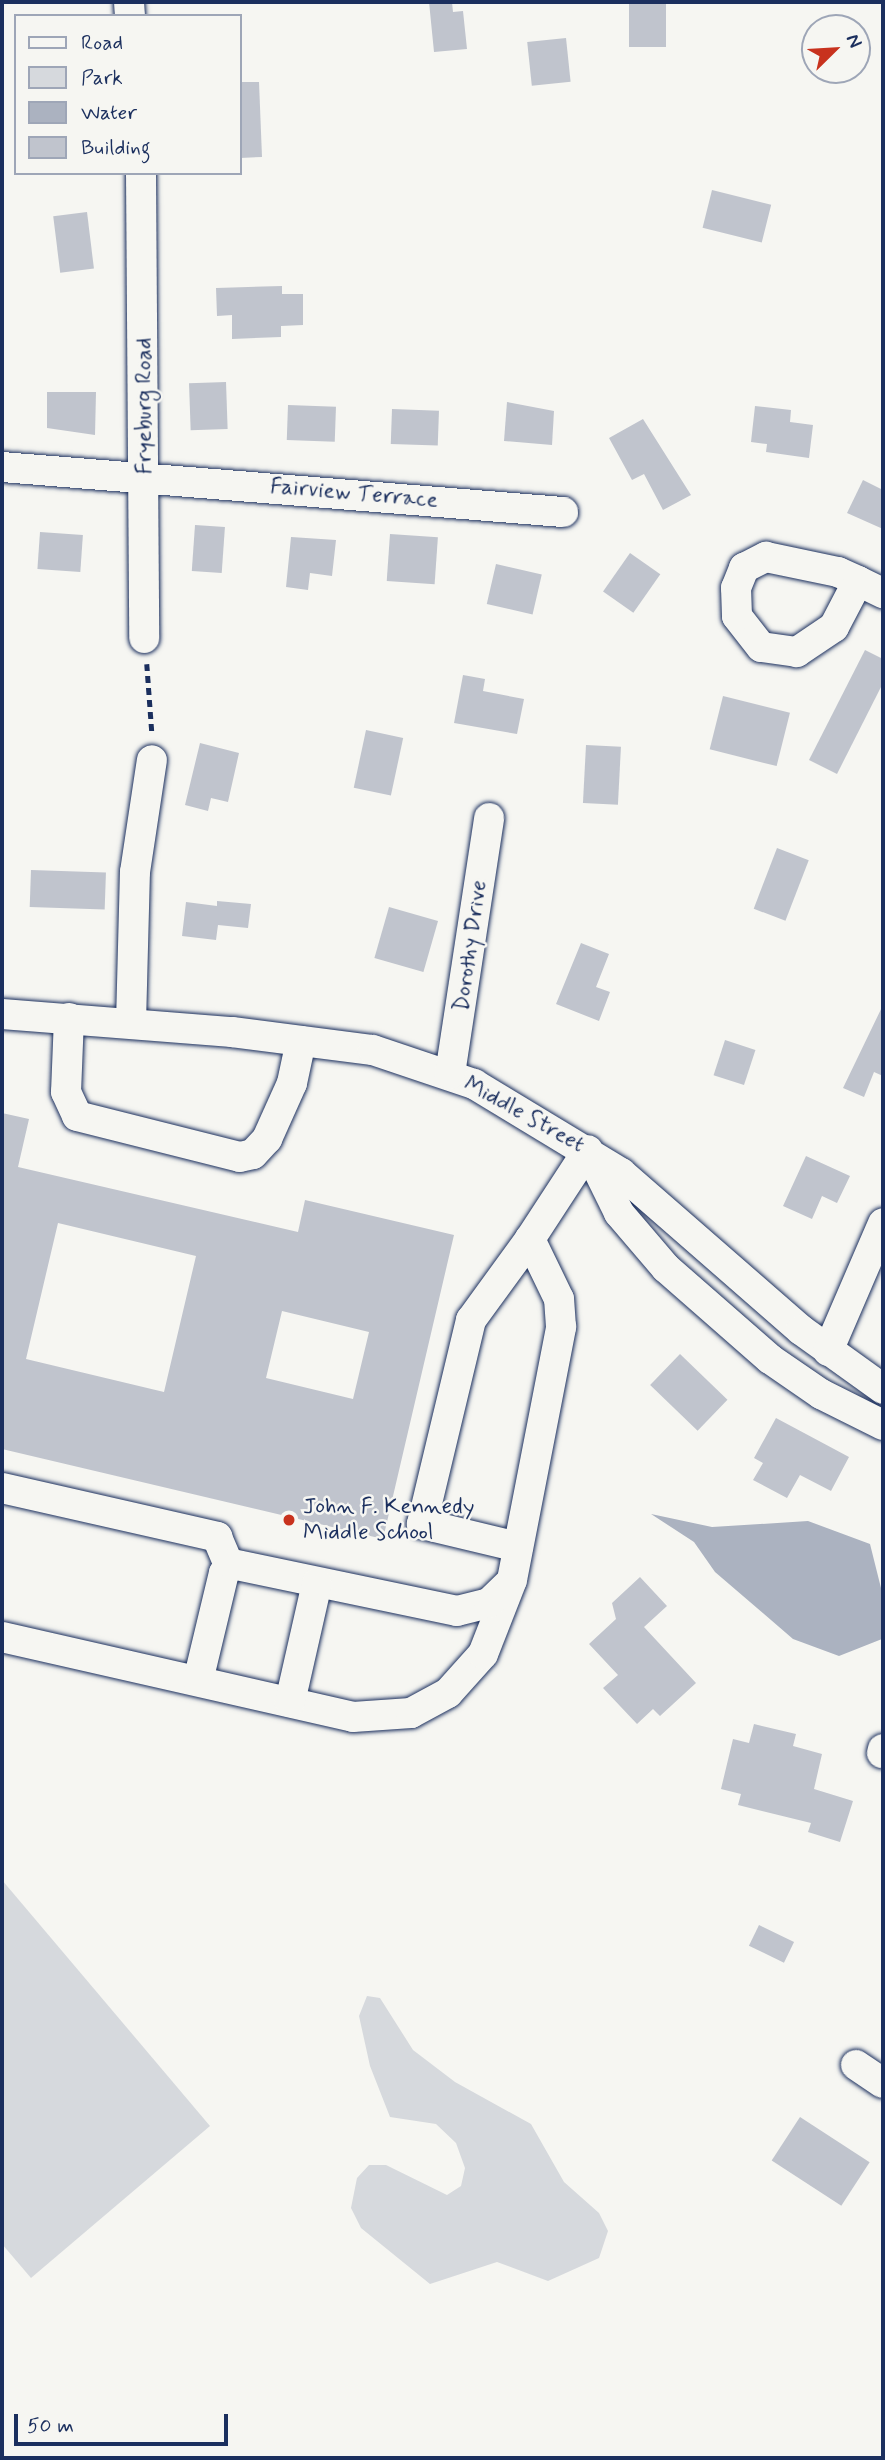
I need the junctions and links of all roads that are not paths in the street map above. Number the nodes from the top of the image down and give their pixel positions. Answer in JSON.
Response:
{"nodes":[{"id":1,"x":141,"y":175,"type":"edge"},
{"id":2,"x":2,"y":467,"type":"edge"},
{"id":3,"x":145,"y":476,"type":"junction"},
{"id":4,"x":563,"y":512,"type":"dead end"},
{"id":5,"x":145,"y":638,"type":"road end"},
{"id":6,"x":152,"y":760,"type":"road end"},
{"id":7,"x":489,"y":818,"type":"dead end"},
{"id":8,"x":2,"y":1014,"type":"edge"},
{"id":9,"x":69,"y":1018,"type":"junction"},
{"id":10,"x":131,"y":1023,"type":"junction"},
{"id":11,"x":301,"y":1041,"type":"junction"},
{"id":12,"x":450,"y":1074,"type":"junction"},
{"id":13,"x":588,"y":1150,"type":"junction"},
{"id":14,"x":883,"y":1223,"type":"edge"},
{"id":15,"x":530,"y":1239,"type":"junction"},
{"id":16,"x":828,"y":1351,"type":"junction"},
{"id":17,"x":883,"y":1389,"type":"edge"},
{"id":18,"x":883,"y":1425,"type":"edge"},
{"id":19,"x":2,"y":1488,"type":"edge"},
{"id":20,"x":518,"y":1548,"type":"junction"},
{"id":21,"x":229,"y":1565,"type":"junction"},
{"id":22,"x":512,"y":1580,"type":"junction"},
{"id":23,"x":317,"y":1583,"type":"junction"},
{"id":24,"x":2,"y":1637,"type":"edge"},
{"id":25,"x":198,"y":1681,"type":"junction"},
{"id":26,"x":289,"y":1702,"type":"junction"},
{"id":27,"x":856,"y":2065,"type":"dead end"},
{"id":28,"x":883,"y":2083,"type":"edge"}],
"edges":[{"from":1,"to":3,"type":"street","name":"Fryeburg Road"},
{"from":2,"to":3,"type":"street","name":"Fairview Terrace"},
{"from":3,"to":4,"type":"street","name":"Fairview Terrace"},
{"from":3,"to":5,"type":"street","name":"Fryeburg Road"},
{"from":6,"to":10,"type":"street"},
{"from":7,"to":12,"type":"street","name":"Dorothy Drive"},
{"from":8,"to":9,"type":"street","name":"Middle Street"},
{"from":9,"to":10,"type":"street","name":"Middle Street"},
{"from":9,"to":11,"type":"street"},
{"from":10,"to":11,"type":"street","name":"Middle Street"},
{"from":11,"to":12,"type":"street","name":"Middle Street"},
{"from":12,"to":13,"type":"street","name":"Middle Street"},
{"from":13,"to":15,"type":"street"},
{"from":13,"to":16,"type":"street","name":"Middle Street"},
{"from":13,"to":18,"type":"street"},
{"from":14,"to":16,"type":"street"},
{"from":15,"to":20,"type":"street"},
{"from":15,"to":20,"type":"street"},
{"from":16,"to":17,"type":"street","name":"Middle Street"},
{"from":19,"to":21,"type":"street"},
{"from":20,"to":22,"type":"street"},
{"from":21,"to":23,"type":"street"},
{"from":21,"to":25,"type":"street"},
{"from":22,"to":23,"type":"street"},
{"from":22,"to":26,"type":"street"},
{"from":23,"to":26,"type":"street"},
{"from":24,"to":25,"type":"street"},
{"from":25,"to":26,"type":"street"},
{"from":27,"to":28,"type":"street"}]}
